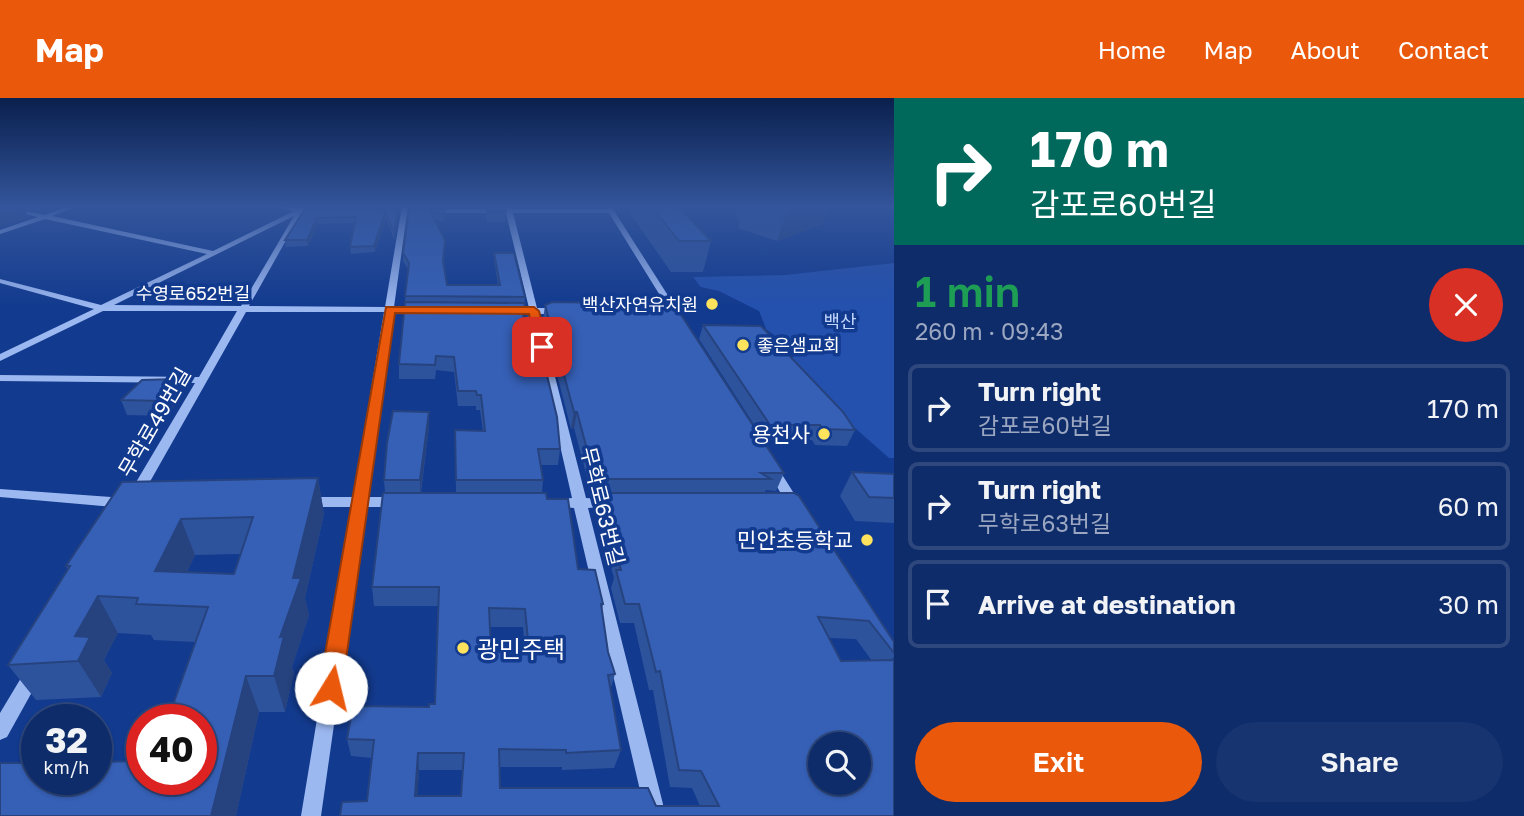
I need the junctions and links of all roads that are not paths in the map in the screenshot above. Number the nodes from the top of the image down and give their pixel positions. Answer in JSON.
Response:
{"nodes":[{"id":1,"x":151,"y":240,"type":"edge"},
{"id":2,"x":241,"y":240,"type":"edge"},
{"id":3,"x":284,"y":240,"type":"edge"},
{"id":4,"x":398,"y":240,"type":"edge"},
{"id":5,"x":516,"y":240,"type":"edge"},
{"id":6,"x":628,"y":240,"type":"edge"},
{"id":7,"x":214,"y":253,"type":"junction"},
{"id":8,"x":0,"y":281,"type":"edge"},
{"id":9,"x":101,"y":309,"type":"junction"},
{"id":10,"x":244,"y":309,"type":"junction"},
{"id":11,"x":390,"y":310,"type":"junction"},
{"id":12,"x":431,"y":310,"type":"edge"},
{"id":13,"x":495,"y":310,"type":"edge"},
{"id":14,"x":534,"y":311,"type":"junction"},
{"id":15,"x":572,"y":311,"type":"edge"},
{"id":16,"x":672,"y":316,"type":"edge"},
{"id":17,"x":0,"y":358,"type":"edge"},
{"id":18,"x":0,"y":378,"type":"edge"},
{"id":19,"x":203,"y":380,"type":"junction"},
{"id":20,"x":764,"y":457,"type":"edge"},
{"id":21,"x":0,"y":493,"type":"edge"},
{"id":22,"x":292,"y":502,"type":"edge"},
{"id":23,"x":360,"y":502,"type":"junction"},
{"id":24,"x":411,"y":502,"type":"edge"},
{"id":25,"x":541,"y":503,"type":"edge"},
{"id":26,"x":580,"y":503,"type":"junction"},
{"id":27,"x":620,"y":503,"type":"edge"},
{"id":28,"x":792,"y":508,"type":"edge"},
{"id":29,"x":44,"y":655,"type":"edge"},
{"id":30,"x":0,"y":731,"type":"edge"},
{"id":31,"x":311,"y":816,"type":"edge"},
{"id":32,"x":656,"y":816,"type":"edge"}],
"edges":[{"from":1,"to":7,"type":"street"},
{"from":2,"to":7,"type":"street"},
{"from":3,"to":10,"type":"street","name":"무학로49번길"},
{"from":4,"to":11,"type":"street"},
{"from":5,"to":14,"type":"street","name":"무학로63번길"},
{"from":6,"to":16,"type":"street"},
{"from":7,"to":9,"type":"street"},
{"from":8,"to":9,"type":"street","name":"수영로652번길"},
{"from":9,"to":10,"type":"street","name":"수영로652번길"},
{"from":9,"to":17,"type":"street"},
{"from":10,"to":11,"type":"street","name":"수영로652번길"},
{"from":10,"to":19,"type":"street","name":"무학로49번길"},
{"from":11,"to":12,"type":"street"},
{"from":11,"to":23,"type":"street"},
{"from":13,"to":14,"type":"street"},
{"from":14,"to":15,"type":"street"},
{"from":14,"to":26,"type":"street","name":"무학로63번길"},
{"from":18,"to":19,"type":"street"},
{"from":19,"to":21,"type":"street","name":"무학로49번길"},
{"from":20,"to":28,"type":"street"},
{"from":22,"to":23,"type":"street"},
{"from":23,"to":24,"type":"street"},
{"from":23,"to":31,"type":"street"},
{"from":25,"to":26,"type":"street"},
{"from":26,"to":27,"type":"street"},
{"from":26,"to":32,"type":"street","name":"무학로63번길"},
{"from":29,"to":30,"type":"street"}]}
